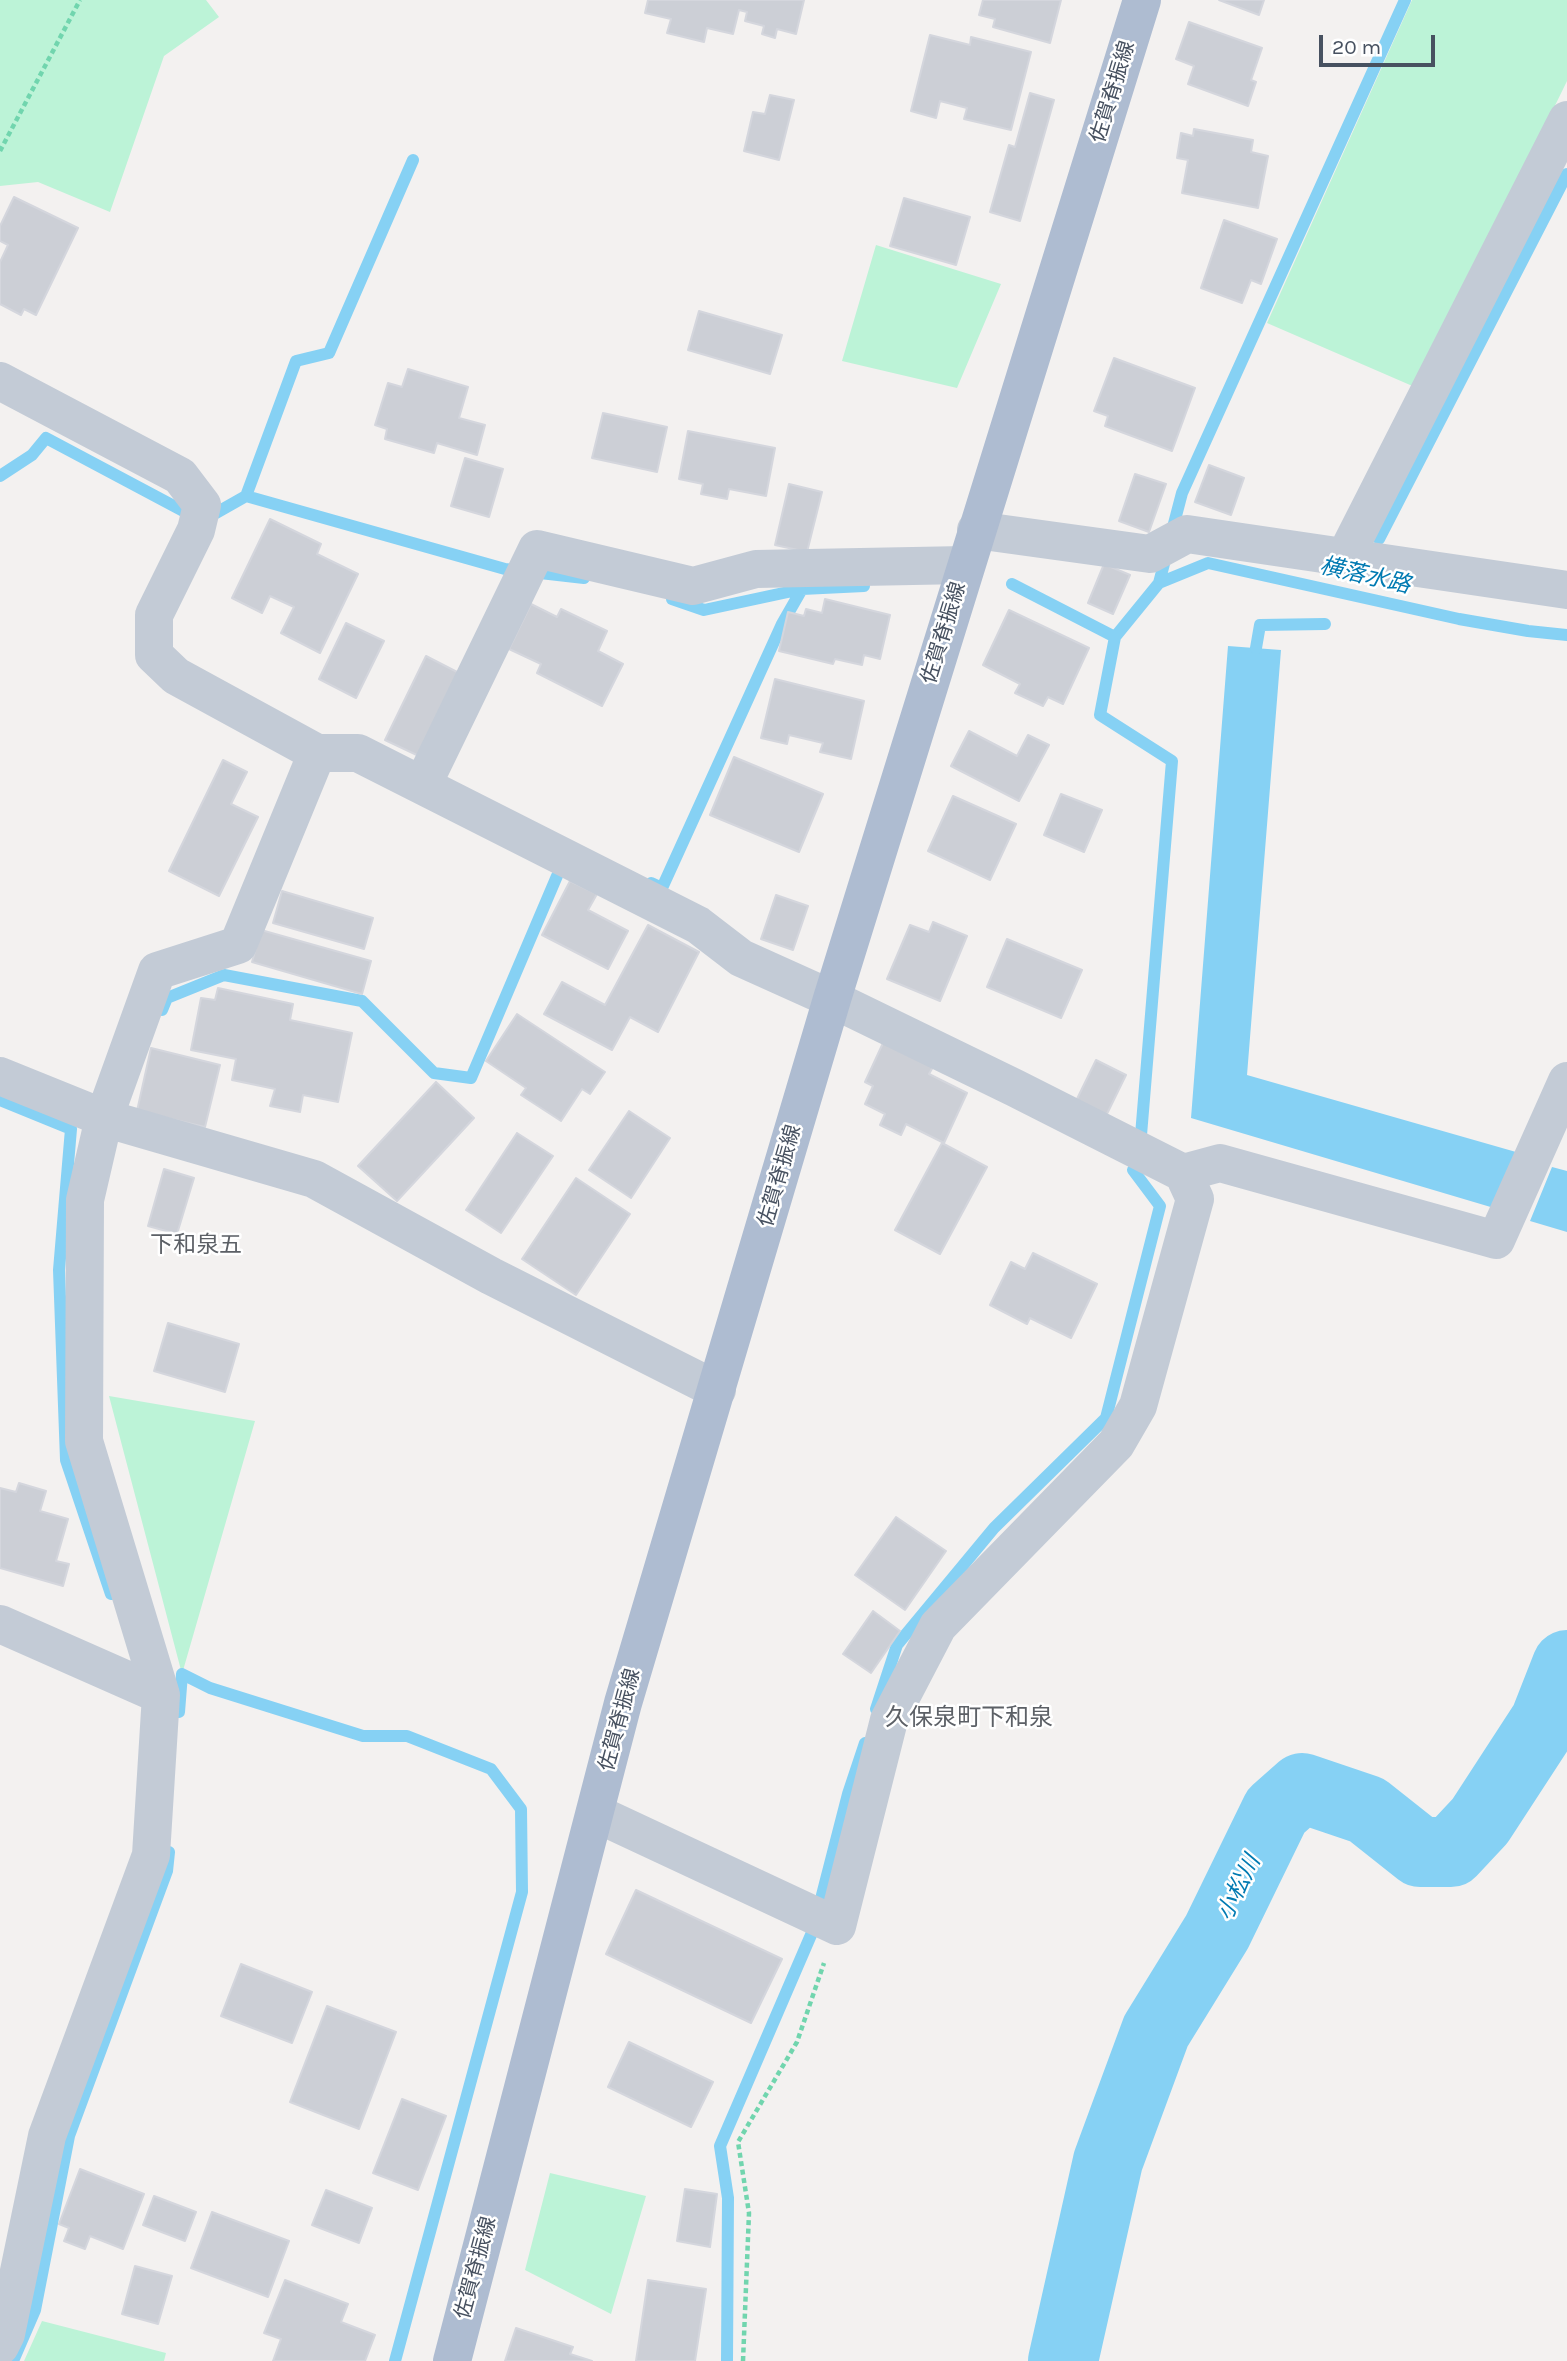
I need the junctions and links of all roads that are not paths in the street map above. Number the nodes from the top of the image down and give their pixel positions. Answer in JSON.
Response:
{"nodes":[{"id":1,"x":1142,"y":0,"type":"edge"},
{"id":2,"x":1567,"y":120,"type":"edge"},
{"id":3,"x":0,"y":381,"type":"edge"},
{"id":4,"x":976,"y":530,"type":"junction"},
{"id":5,"x":1345,"y":557,"type":"junction"},
{"id":6,"x":965,"y":565,"type":"junction"},
{"id":7,"x":1567,"y":590,"type":"edge"},
{"id":8,"x":317,"y":753,"type":"junction"},
{"id":9,"x":423,"y":784,"type":"junction"},
{"id":10,"x":832,"y":999,"type":"junction"},
{"id":11,"x":0,"y":1076,"type":"edge"},
{"id":12,"x":1567,"y":1081,"type":"edge"},
{"id":13,"x":104,"y":1118,"type":"junction"},
{"id":14,"x":1183,"y":1173,"type":"junction"},
{"id":15,"x":717,"y":1390,"type":"junction"},
{"id":16,"x":0,"y":1624,"type":"edge"},
{"id":17,"x":161,"y":1695,"type":"junction"},
{"id":18,"x":595,"y":1813,"type":"junction"},
{"id":19,"x":0,"y":2346,"type":"edge"},
{"id":20,"x":452,"y":2361,"type":"edge"}],
"edges":[{"from":1,"to":4,"type":"main road","name":"佐賀脊振線"},
{"from":2,"to":5,"type":"street"},
{"from":3,"to":8,"type":"street"},
{"from":4,"to":5,"type":"street"},
{"from":4,"to":6,"type":"main road","name":"佐賀脊振線"},
{"from":5,"to":7,"type":"street"},
{"from":6,"to":9,"type":"street"},
{"from":6,"to":10,"type":"main road","name":"佐賀脊振線"},
{"from":8,"to":9,"type":"street"},
{"from":8,"to":13,"type":"street"},
{"from":9,"to":10,"type":"street"},
{"from":10,"to":14,"type":"street"},
{"from":10,"to":15,"type":"main road","name":"佐賀脊振線"},
{"from":11,"to":13,"type":"street"},
{"from":12,"to":14,"type":"street"},
{"from":13,"to":15,"type":"street"},
{"from":13,"to":17,"type":"street"},
{"from":14,"to":18,"type":"street"},
{"from":15,"to":18,"type":"main road","name":"佐賀脊振線"},
{"from":16,"to":17,"type":"street"},
{"from":17,"to":19,"type":"street"},
{"from":18,"to":20,"type":"main road","name":"佐賀脊振線"}]}
